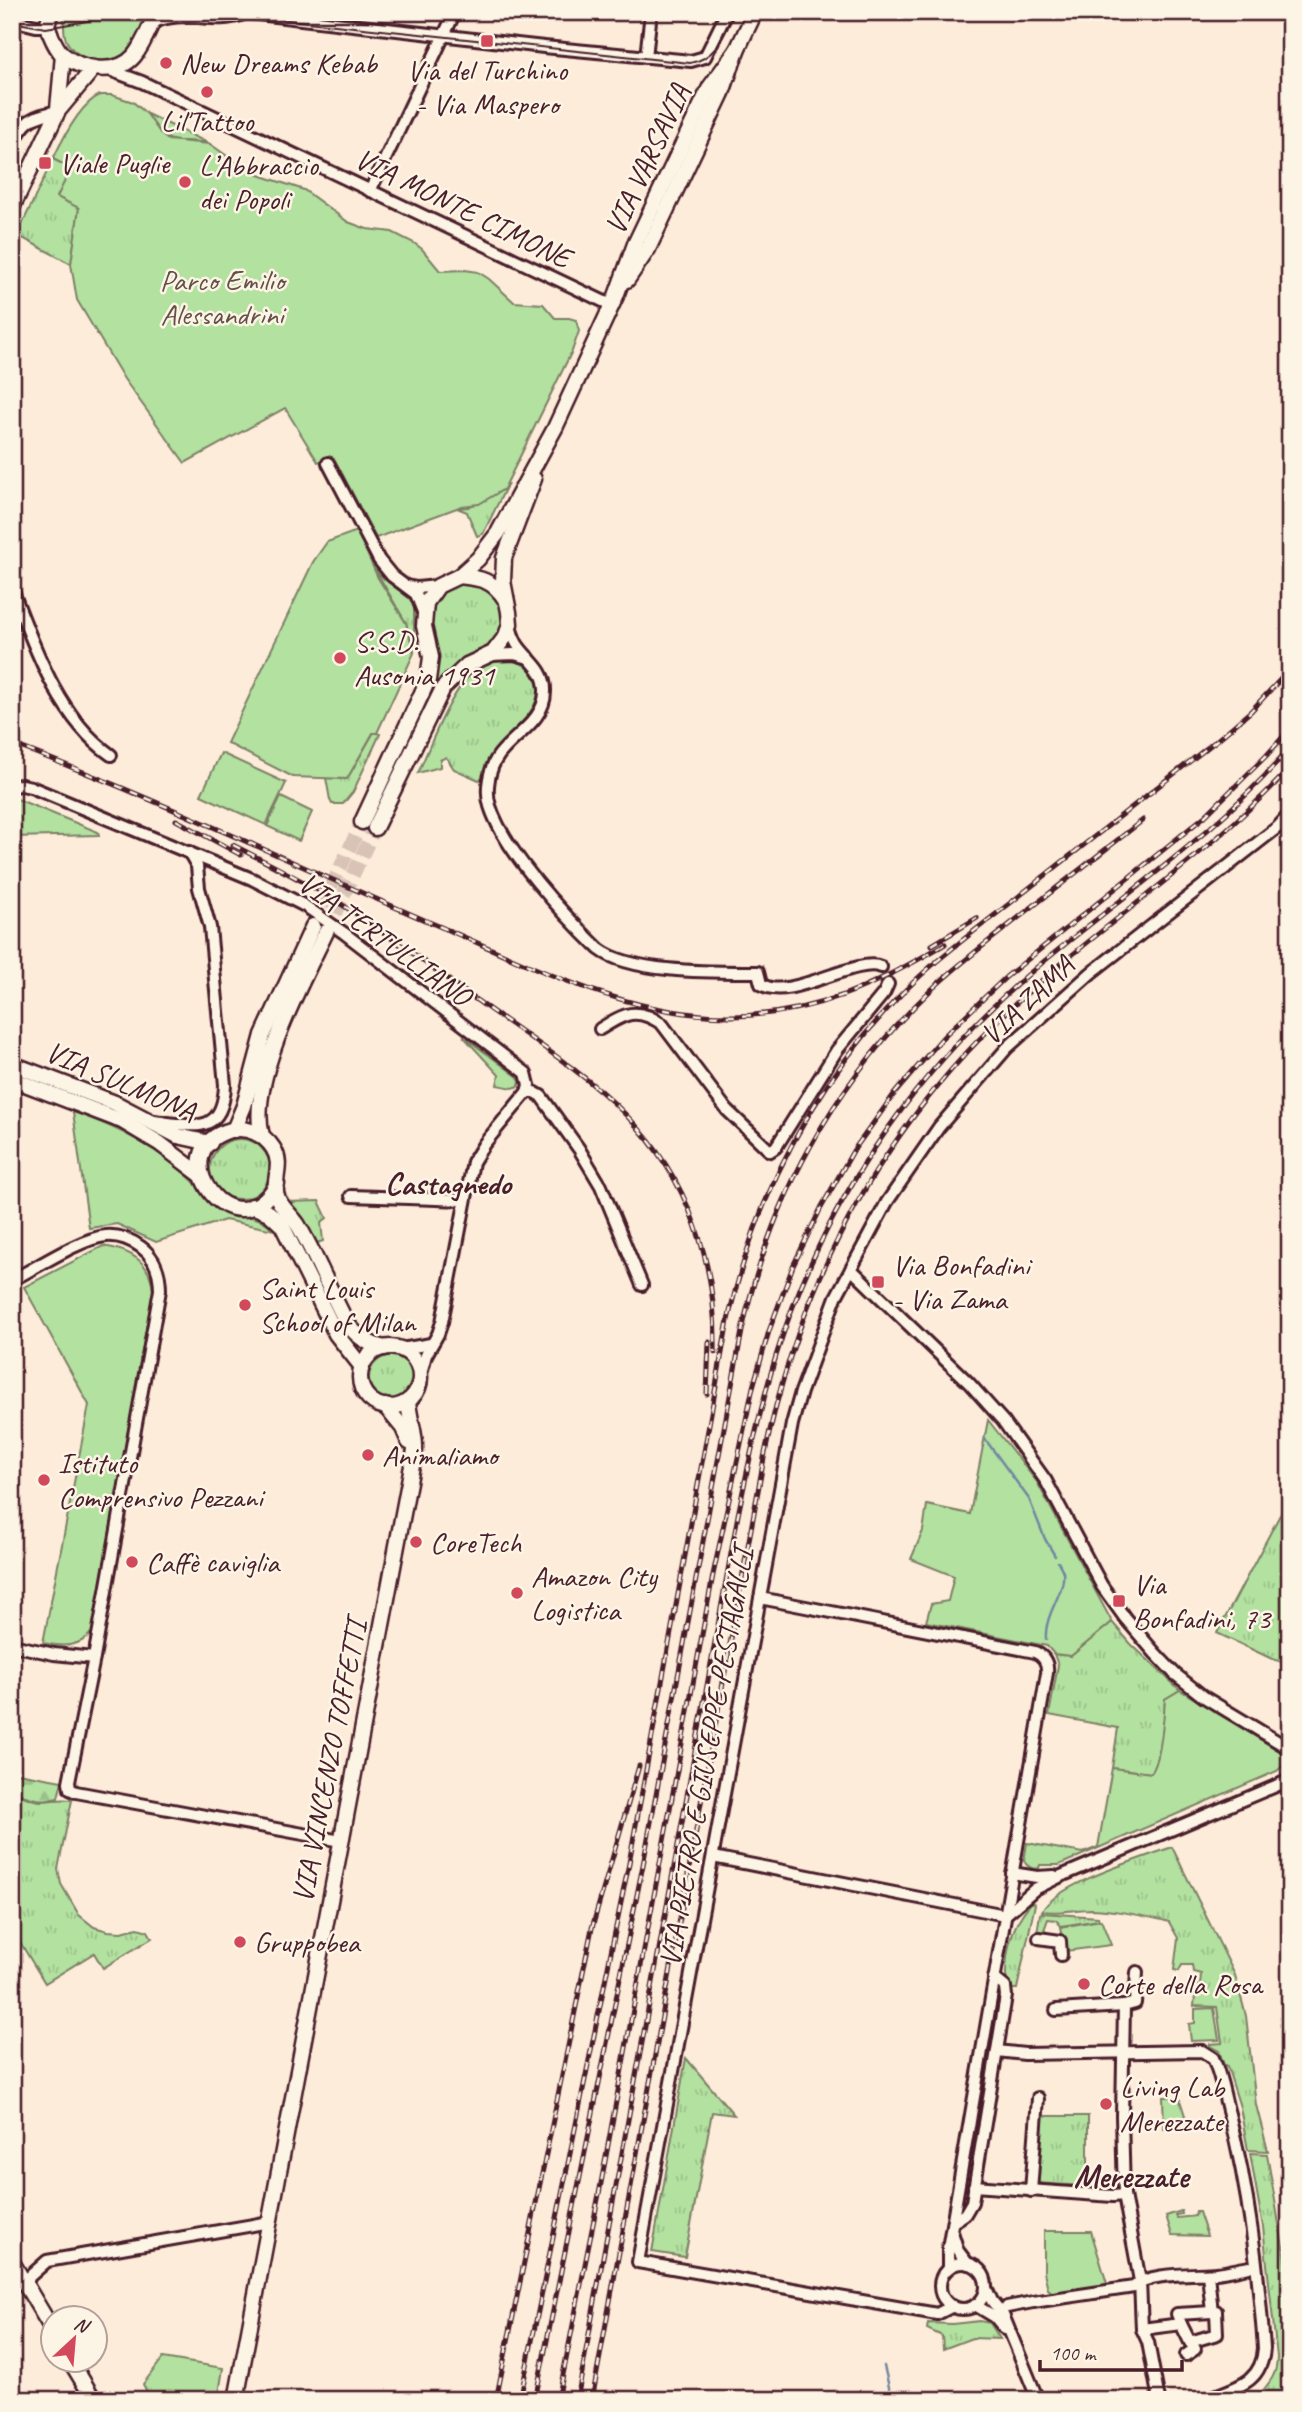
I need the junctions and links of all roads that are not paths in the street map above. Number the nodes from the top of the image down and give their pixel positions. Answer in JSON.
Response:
{"nodes":[{"id":1,"x":455,"y":12,"type":"edge"},
{"id":2,"x":651,"y":12,"type":"edge"},
{"id":3,"x":727,"y":12,"type":"edge"},
{"id":4,"x":755,"y":12,"type":"edge"},
{"id":5,"x":242,"y":13,"type":"edge"},
{"id":6,"x":154,"y":18,"type":"edge"},
{"id":7,"x":49,"y":19,"type":"edge"},
{"id":8,"x":12,"y":20,"type":"edge"},
{"id":9,"x":444,"y":35,"type":"junction"},
{"id":10,"x":63,"y":55,"type":"junction"},
{"id":11,"x":646,"y":57,"type":"junction"},
{"id":12,"x":133,"y":58,"type":"junction"},
{"id":13,"x":99,"y":69,"type":"junction"},
{"id":14,"x":142,"y":82,"type":"junction"},
{"id":15,"x":58,"y":111,"type":"junction"},
{"id":16,"x":12,"y":145,"type":"edge"},
{"id":17,"x":370,"y":191,"type":"junction"},
{"id":18,"x":12,"y":208,"type":"edge"},
{"id":19,"x":614,"y":301,"type":"junction"},
{"id":20,"x":544,"y":451,"type":"junction"},
{"id":21,"x":328,"y":463,"type":"dead end"},
{"id":22,"x":459,"y":576,"type":"junction"},
{"id":23,"x":406,"y":586,"type":"junction"},
{"id":24,"x":438,"y":586,"type":"junction"},
{"id":25,"x":12,"y":589,"type":"edge"},
{"id":26,"x":506,"y":601,"type":"junction"},
{"id":27,"x":423,"y":615,"type":"junction"},
{"id":28,"x":510,"y":624,"type":"junction"},
{"id":29,"x":484,"y":656,"type":"junction"},
{"id":30,"x":529,"y":658,"type":"junction"},
{"id":31,"x":111,"y":755,"type":"dead end"},
{"id":32,"x":12,"y":786,"type":"edge"},
{"id":33,"x":1290,"y":814,"type":"edge"},
{"id":34,"x":189,"y":852,"type":"junction"},
{"id":35,"x":881,"y":967,"type":"dead end"},
{"id":36,"x":888,"y":984,"type":"dead end"},
{"id":37,"x":600,"y":1029,"type":"dead end"},
{"id":38,"x":12,"y":1064,"type":"edge"},
{"id":39,"x":12,"y":1079,"type":"edge"},
{"id":40,"x":527,"y":1092,"type":"junction"},
{"id":41,"x":150,"y":1120,"type":"junction"},
{"id":42,"x":234,"y":1129,"type":"junction"},
{"id":43,"x":262,"y":1136,"type":"junction"},
{"id":44,"x":210,"y":1143,"type":"junction"},
{"id":45,"x":201,"y":1175,"type":"junction"},
{"id":46,"x":277,"y":1184,"type":"junction"},
{"id":47,"x":351,"y":1196,"type":"dead end"},
{"id":48,"x":465,"y":1200,"type":"junction"},
{"id":49,"x":252,"y":1206,"type":"junction"},
{"id":50,"x":851,"y":1269,"type":"junction"},
{"id":51,"x":12,"y":1280,"type":"edge"},
{"id":52,"x":642,"y":1285,"type":"dead end"},
{"id":53,"x":431,"y":1344,"type":"junction"},
{"id":54,"x":384,"y":1348,"type":"junction"},
{"id":55,"x":401,"y":1349,"type":"junction"},
{"id":56,"x":362,"y":1367,"type":"junction"},
{"id":57,"x":420,"y":1377,"type":"junction"},
{"id":58,"x":408,"y":1401,"type":"junction"},
{"id":59,"x":385,"y":1406,"type":"junction"},
{"id":60,"x":412,"y":1463,"type":"junction"},
{"id":61,"x":760,"y":1598,"type":"junction"},
{"id":62,"x":12,"y":1646,"type":"edge"},
{"id":63,"x":94,"y":1658,"type":"junction"},
{"id":64,"x":1288,"y":1750,"type":"edge"},
{"id":65,"x":1290,"y":1772,"type":"edge"},
{"id":66,"x":1286,"y":1781,"type":"edge"},
{"id":67,"x":341,"y":1841,"type":"junction"},
{"id":68,"x":713,"y":1857,"type":"junction"},
{"id":69,"x":1012,"y":1873,"type":"junction"},
{"id":70,"x":1061,"y":1876,"type":"junction"},
{"id":71,"x":1005,"y":1915,"type":"junction"},
{"id":72,"x":1039,"y":1938,"type":"dead end"},
{"id":73,"x":1062,"y":1955,"type":"dead end"},
{"id":74,"x":1138,"y":1972,"type":"dead end"},
{"id":75,"x":994,"y":1978,"type":"junction"},
{"id":76,"x":1124,"y":2006,"type":"junction"},
{"id":77,"x":1056,"y":2010,"type":"dead end"},
{"id":78,"x":997,"y":2051,"type":"junction"},
{"id":79,"x":1124,"y":2053,"type":"junction"},
{"id":80,"x":1038,"y":2098,"type":"dead end"},
{"id":81,"x":974,"y":2186,"type":"junction"},
{"id":82,"x":1031,"y":2191,"type":"junction"},
{"id":83,"x":1124,"y":2195,"type":"junction"},
{"id":84,"x":270,"y":2222,"type":"junction"},
{"id":85,"x":952,"y":2226,"type":"junction"},
{"id":86,"x":12,"y":2262,"type":"edge"},
{"id":87,"x":968,"y":2264,"type":"junction"},
{"id":88,"x":1249,"y":2267,"type":"dead end"},
{"id":89,"x":948,"y":2268,"type":"junction"},
{"id":90,"x":1208,"y":2274,"type":"junction"},
{"id":91,"x":20,"y":2279,"type":"edge"},
{"id":92,"x":1140,"y":2281,"type":"junction"},
{"id":93,"x":986,"y":2288,"type":"junction"},
{"id":94,"x":941,"y":2292,"type":"junction"},
{"id":95,"x":975,"y":2305,"type":"junction"},
{"id":96,"x":953,"y":2306,"type":"junction"},
{"id":97,"x":38,"y":2307,"type":"edge"},
{"id":98,"x":1007,"y":2307,"type":"dead end"},
{"id":99,"x":920,"y":2311,"type":"junction"},
{"id":100,"x":1212,"y":2312,"type":"junction"},
{"id":101,"x":1181,"y":2324,"type":"junction"},
{"id":102,"x":1142,"y":2329,"type":"junction"},
{"id":103,"x":1012,"y":2340,"type":"junction"},
{"id":104,"x":1190,"y":2343,"type":"junction"},
{"id":105,"x":1186,"y":2355,"type":"dead end"},
{"id":106,"x":78,"y":2374,"type":"edge"},
{"id":107,"x":94,"y":2400,"type":"edge"},
{"id":108,"x":236,"y":2400,"type":"edge"},
{"id":109,"x":1038,"y":2400,"type":"edge"},
{"id":110,"x":1159,"y":2400,"type":"edge"},
{"id":111,"x":1204,"y":2400,"type":"edge"}],
"edges":[{"from":1,"to":9,"type":"street"},
{"from":2,"to":11,"type":"street"},
{"from":3,"to":11,"type":"street","name":"VIA VARSAVIA"},
{"from":4,"to":19,"type":"street","name":"VIA VARSAVIA"},
{"from":5,"to":6,"type":"street"},
{"from":5,"to":9,"type":"street"},
{"from":6,"to":12,"type":"street"},
{"from":7,"to":8,"type":"street"},
{"from":7,"to":10,"type":"street"},
{"from":9,"to":11,"type":"street"},
{"from":9,"to":17,"type":"street"},
{"from":10,"to":13,"type":"street"},
{"from":10,"to":15,"type":"street"},
{"from":12,"to":13,"type":"street"},
{"from":12,"to":14,"type":"street"},
{"from":13,"to":14,"type":"street","name":"VIA MONTE CIMONE"},
{"from":13,"to":15,"type":"street"},
{"from":14,"to":17,"type":"street","name":"VIA MONTE CIMONE"},
{"from":15,"to":16,"type":"street"},
{"from":15,"to":18,"type":"street"},
{"from":17,"to":19,"type":"street","name":"VIA MONTE CIMONE"},
{"from":19,"to":20,"type":"street","name":"VIA VARSAVIA"},
{"from":20,"to":22,"type":"street","name":"VIA VARSAVIA"},
{"from":20,"to":26,"type":"street","name":"VIA VARSAVIA"},
{"from":21,"to":23,"type":"street"},
{"from":22,"to":24,"type":"street","name":"VIA VARSAVIA"},
{"from":22,"to":26,"type":"street"},
{"from":23,"to":24,"type":"street"},
{"from":23,"to":27,"type":"street"},
{"from":24,"to":27,"type":"street"},
{"from":25,"to":31,"type":"street"},
{"from":26,"to":28,"type":"street","name":"VIA VARSAVIA"},
{"from":27,"to":29,"type":"street"},
{"from":28,"to":29,"type":"street"},
{"from":28,"to":30,"type":"street"},
{"from":29,"to":30,"type":"street"},
{"from":30,"to":35,"type":"street"},
{"from":32,"to":34,"type":"street","name":"VIA TERTULLIANO"},
{"from":33,"to":50,"type":"street","name":"VIA ZAMA"},
{"from":34,"to":40,"type":"street","name":"VIA TERTULLIANO"},
{"from":34,"to":41,"type":"street"},
{"from":36,"to":37,"type":"street"},
{"from":38,"to":41,"type":"street","name":"VIA SULMONA"},
{"from":39,"to":45,"type":"street","name":"VIA SULMONA"},
{"from":40,"to":48,"type":"street"},
{"from":40,"to":52,"type":"street"},
{"from":41,"to":44,"type":"street","name":"VIA SULMONA"},
{"from":42,"to":43,"type":"street","name":"VIA SULMONA"},
{"from":42,"to":43,"type":"street"},
{"from":42,"to":44,"type":"street","name":"VIA SULMONA"},
{"from":43,"to":46,"type":"street"},
{"from":44,"to":45,"type":"street","name":"VIA SULMONA"},
{"from":45,"to":49,"type":"street","name":"VIA SULMONA"},
{"from":46,"to":49,"type":"street"},
{"from":46,"to":54,"type":"street"},
{"from":47,"to":48,"type":"street"},
{"from":48,"to":53,"type":"street"},
{"from":49,"to":56,"type":"street","name":"VIA SULMONA"},
{"from":50,"to":61,"type":"street","name":"VIA PIETRO E GIUSEPPE PESTAGALLI"},
{"from":50,"to":64,"type":"street"},
{"from":51,"to":63,"type":"street"},
{"from":53,"to":55,"type":"street"},
{"from":53,"to":57,"type":"street"},
{"from":54,"to":55,"type":"street"},
{"from":54,"to":56,"type":"street"},
{"from":55,"to":57,"type":"street"},
{"from":56,"to":59,"type":"street","name":"VIA VINCENZO TOFFETTI"},
{"from":57,"to":58,"type":"street"},
{"from":58,"to":59,"type":"street"},
{"from":58,"to":60,"type":"street","name":"VIA VINCENZO TOFFETTI"},
{"from":59,"to":60,"type":"street","name":"VIA VINCENZO TOFFETTI"},
{"from":60,"to":67,"type":"street","name":"VIA VINCENZO TOFFETTI"},
{"from":61,"to":68,"type":"street","name":"VIA PIETRO E GIUSEPPE PESTAGALLI"},
{"from":61,"to":69,"type":"street"},
{"from":62,"to":63,"type":"street"},
{"from":63,"to":67,"type":"street"},
{"from":65,"to":66,"type":"street"},
{"from":66,"to":70,"type":"street"},
{"from":67,"to":84,"type":"street","name":"VIA VINCENZO TOFFETTI"},
{"from":68,"to":71,"type":"street"},
{"from":68,"to":99,"type":"street","name":"VIA PIETRO E GIUSEPPE PESTAGALLI"},
{"from":69,"to":70,"type":"street"},
{"from":69,"to":71,"type":"street"},
{"from":70,"to":71,"type":"street"},
{"from":71,"to":75,"type":"street"},
{"from":72,"to":73,"type":"street"},
{"from":74,"to":76,"type":"street"},
{"from":75,"to":78,"type":"street"},
{"from":75,"to":85,"type":"street"},
{"from":76,"to":77,"type":"street"},
{"from":76,"to":79,"type":"street"},
{"from":78,"to":79,"type":"street"},
{"from":78,"to":81,"type":"street"},
{"from":79,"to":83,"type":"street"},
{"from":79,"to":111,"type":"street"},
{"from":80,"to":82,"type":"street"},
{"from":81,"to":82,"type":"street"},
{"from":81,"to":85,"type":"street"},
{"from":82,"to":83,"type":"street"},
{"from":83,"to":92,"type":"street"},
{"from":84,"to":91,"type":"street"},
{"from":84,"to":108,"type":"street","name":"VIA VINCENZO TOFFETTI"},
{"from":85,"to":87,"type":"street"},
{"from":85,"to":89,"type":"street"},
{"from":86,"to":91,"type":"street"},
{"from":87,"to":89,"type":"street"},
{"from":87,"to":93,"type":"street"},
{"from":88,"to":90,"type":"street"},
{"from":89,"to":94,"type":"street"},
{"from":90,"to":92,"type":"street"},
{"from":90,"to":100,"type":"street"},
{"from":91,"to":97,"type":"street"},
{"from":92,"to":98,"type":"street"},
{"from":92,"to":102,"type":"street"},
{"from":93,"to":95,"type":"street"},
{"from":93,"to":103,"type":"street"},
{"from":94,"to":96,"type":"street"},
{"from":94,"to":99,"type":"street"},
{"from":95,"to":96,"type":"street"},
{"from":95,"to":103,"type":"street"},
{"from":96,"to":99,"type":"street"},
{"from":100,"to":101,"type":"street"},
{"from":100,"to":104,"type":"street"},
{"from":101,"to":102,"type":"street"},
{"from":101,"to":104,"type":"street"},
{"from":102,"to":110,"type":"street"},
{"from":103,"to":109,"type":"street"},
{"from":104,"to":105,"type":"street"},
{"from":106,"to":107,"type":"street"}]}
